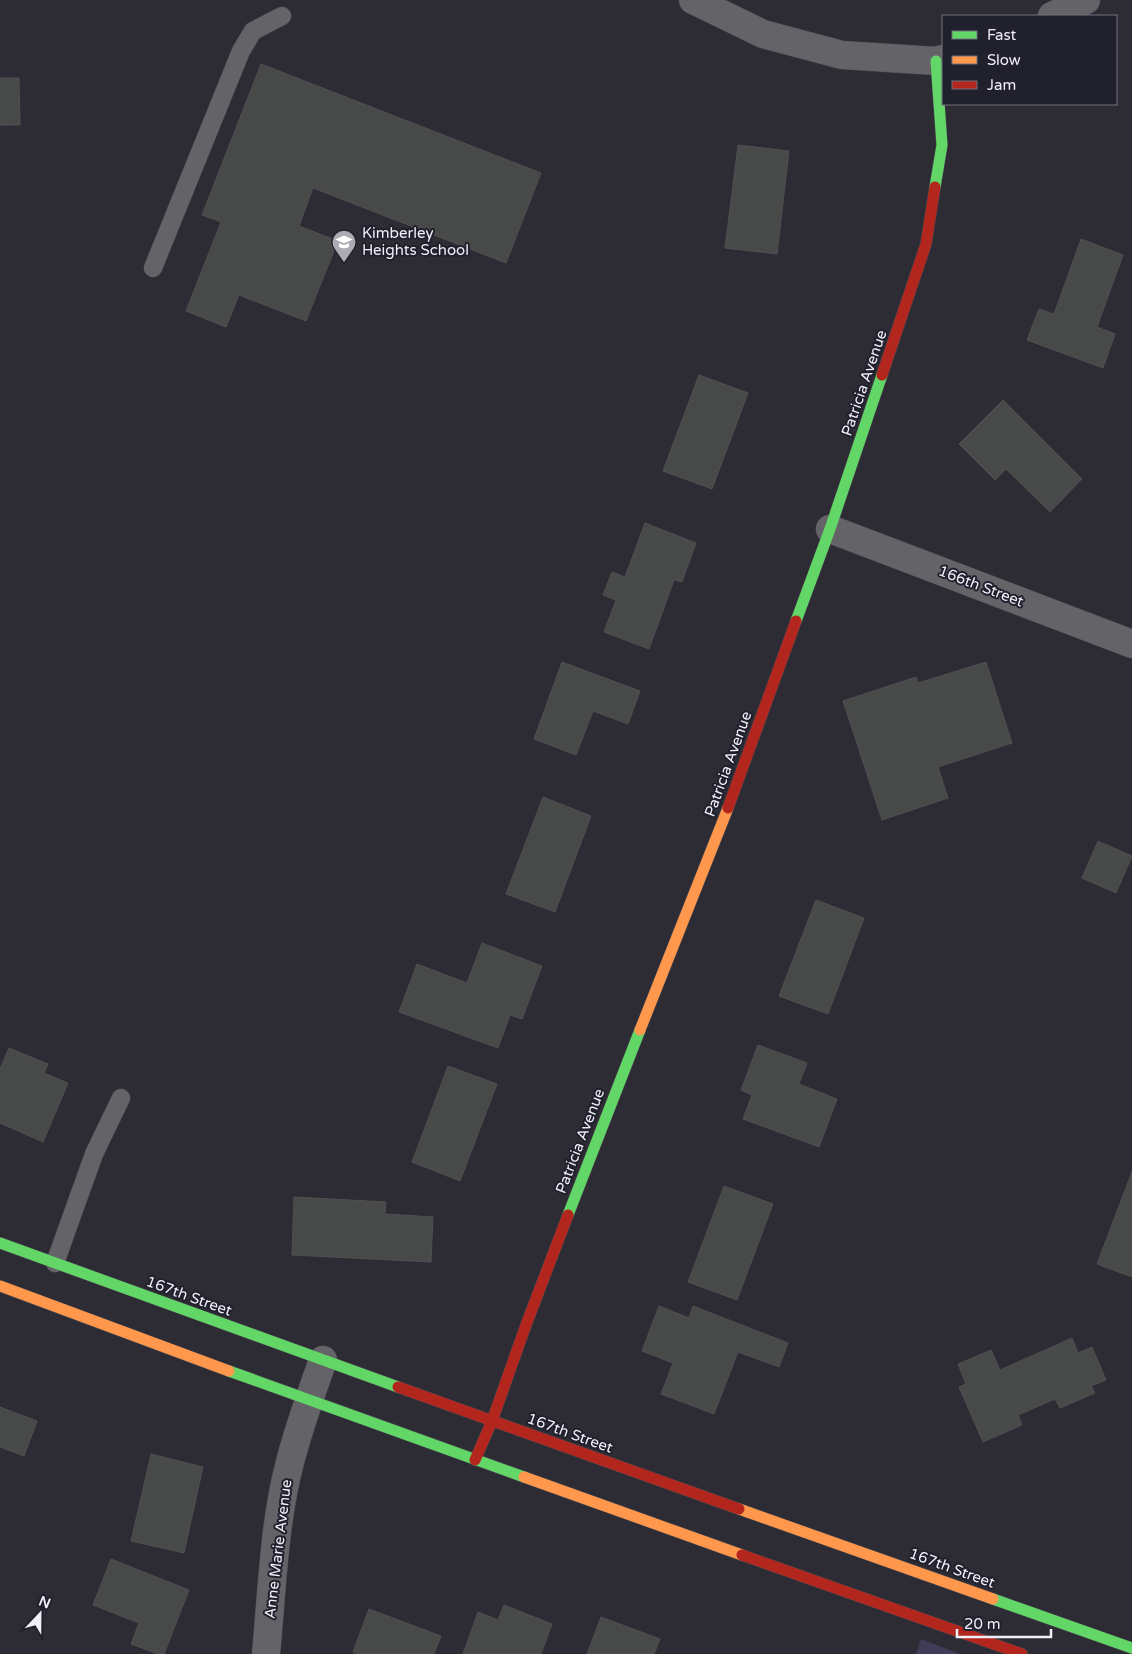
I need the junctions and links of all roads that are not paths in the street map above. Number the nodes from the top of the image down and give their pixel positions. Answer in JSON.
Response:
{"nodes":[{"id":1,"x":693,"y":0,"type":"edge"},
{"id":2,"x":1086,"y":0,"type":"edge"},
{"id":3,"x":1054,"y":15,"type":"edge"},
{"id":4,"x":282,"y":16,"type":"dead end"},
{"id":5,"x":939,"y":60,"type":"edge"},
{"id":6,"x":153,"y":268,"type":"dead end"},
{"id":7,"x":830,"y":529,"type":"junction"},
{"id":8,"x":1132,"y":644,"type":"edge"},
{"id":9,"x":122,"y":1098,"type":"dead end"},
{"id":10,"x":0,"y":1243,"type":"edge"},
{"id":11,"x":55,"y":1263,"type":"junction"},
{"id":12,"x":0,"y":1286,"type":"edge"},
{"id":13,"x":323,"y":1360,"type":"junction"},
{"id":14,"x":308,"y":1400,"type":"junction"},
{"id":15,"x":492,"y":1421,"type":"junction"},
{"id":16,"x":475,"y":1460,"type":"junction"},
{"id":17,"x":1132,"y":1648,"type":"edge"},
{"id":18,"x":266,"y":1654,"type":"edge"},
{"id":19,"x":1022,"y":1654,"type":"edge"}],
"edges":[{"from":1,"to":5,"type":"street"},
{"from":2,"to":3,"type":"street"},
{"from":4,"to":6,"type":"lane"},
{"from":5,"to":7,"type":"main road","name":"Patricia Avenue"},
{"from":7,"to":8,"type":"street","name":"166th Street"},
{"from":7,"to":15,"type":"main road","name":"Patricia Avenue"},
{"from":9,"to":11,"type":"lane"},
{"from":10,"to":11,"type":"main road","name":"167th Street"},
{"from":11,"to":13,"type":"main road","name":"167th Street"},
{"from":12,"to":14,"type":"main road"},
{"from":13,"to":14,"type":"street","name":"Anne Marie Avenue"},
{"from":13,"to":15,"type":"main road","name":"167th Street"},
{"from":14,"to":16,"type":"main road"},
{"from":14,"to":18,"type":"street","name":"Anne Marie Avenue"},
{"from":15,"to":16,"type":"main road","name":"Patricia Avenue"},
{"from":15,"to":17,"type":"main road","name":"167th Street"},
{"from":16,"to":19,"type":"main road"}]}
